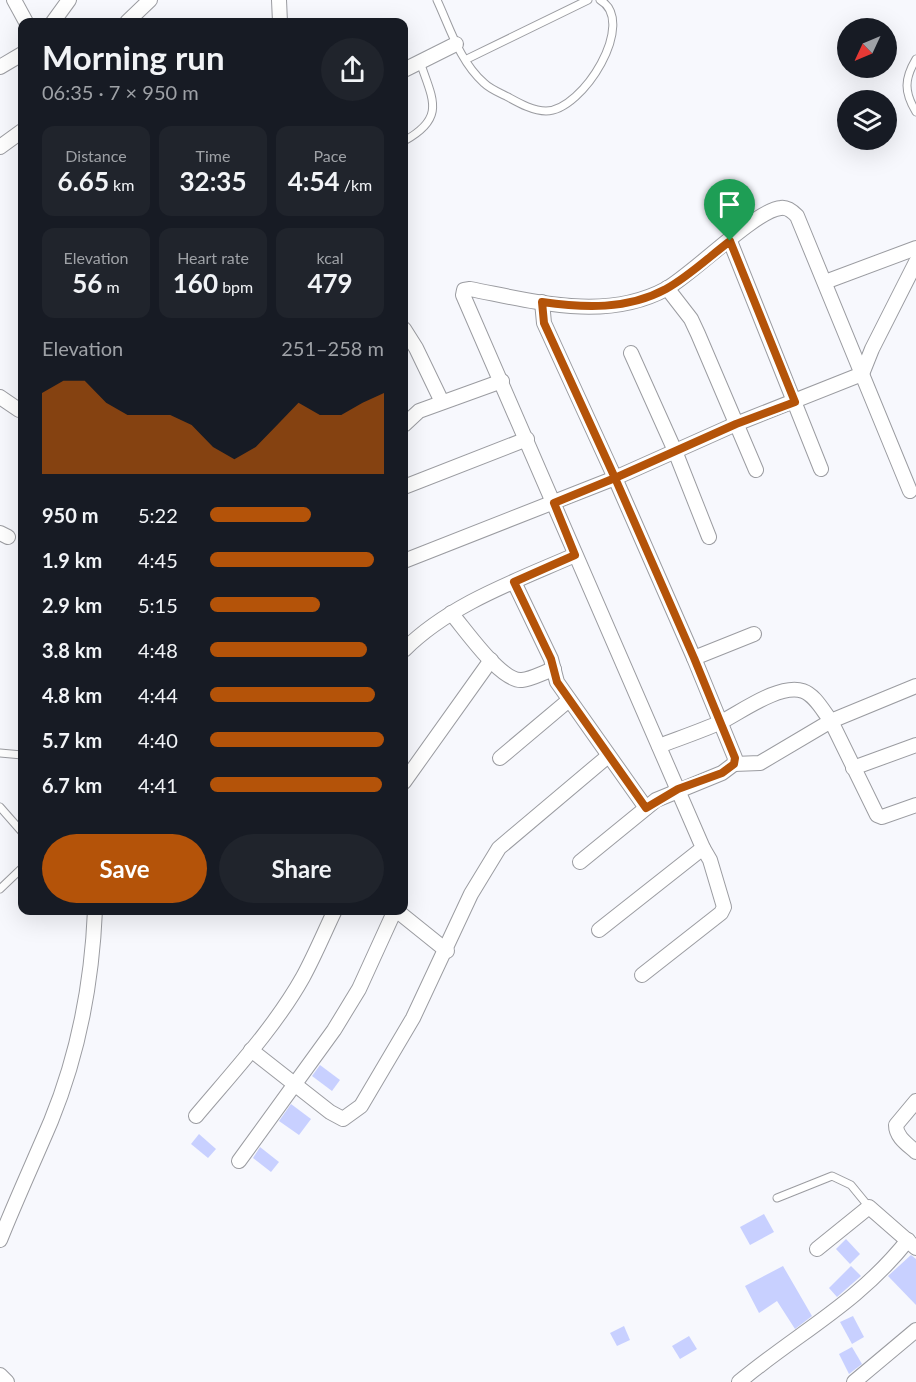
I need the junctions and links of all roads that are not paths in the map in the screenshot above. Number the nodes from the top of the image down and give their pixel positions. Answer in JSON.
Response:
{"nodes":[{"id":1,"x":14,"y":0,"type":"edge"},
{"id":2,"x":69,"y":0,"type":"edge"},
{"id":3,"x":150,"y":0,"type":"edge"},
{"id":4,"x":279,"y":0,"type":"edge"},
{"id":5,"x":437,"y":0,"type":"edge"},
{"id":6,"x":588,"y":0,"type":"edge"},
{"id":7,"x":600,"y":0,"type":"edge"},
{"id":8,"x":24,"y":18,"type":"edge"},
{"id":9,"x":56,"y":18,"type":"edge"},
{"id":10,"x":131,"y":18,"type":"edge"},
{"id":11,"x":280,"y":18,"type":"edge"},
{"id":12,"x":456,"y":44,"type":"junction"},
{"id":13,"x":18,"y":56,"type":"edge"},
{"id":14,"x":467,"y":59,"type":"junction"},
{"id":15,"x":916,"y":59,"type":"edge"},
{"id":16,"x":420,"y":62,"type":"junction"},
{"id":17,"x":0,"y":67,"type":"edge"},
{"id":18,"x":408,"y":68,"type":"edge"},
{"id":19,"x":916,"y":112,"type":"edge"},
{"id":20,"x":18,"y":134,"type":"edge"},
{"id":21,"x":408,"y":138,"type":"edge"},
{"id":22,"x":6,"y":144,"type":"edge"},
{"id":23,"x":0,"y":157,"type":"edge"},
{"id":24,"x":730,"y":241,"type":"junction"},
{"id":25,"x":916,"y":248,"type":"edge"},
{"id":26,"x":916,"y":262,"type":"edge"},
{"id":27,"x":825,"y":282,"type":"junction"},
{"id":28,"x":667,"y":288,"type":"junction"},
{"id":29,"x":542,"y":302,"type":"junction"},
{"id":30,"x":408,"y":335,"type":"edge"},
{"id":31,"x":631,"y":353,"type":"dead end"},
{"id":32,"x":862,"y":374,"type":"junction"},
{"id":33,"x":501,"y":381,"type":"junction"},
{"id":34,"x":0,"y":397,"type":"edge"},
{"id":35,"x":442,"y":402,"type":"junction"},
{"id":36,"x":795,"y":402,"type":"junction"},
{"id":37,"x":18,"y":409,"type":"edge"},
{"id":38,"x":408,"y":421,"type":"edge"},
{"id":39,"x":736,"y":424,"type":"junction"},
{"id":40,"x":527,"y":439,"type":"junction"},
{"id":41,"x":675,"y":451,"type":"junction"},
{"id":42,"x":821,"y":469,"type":"dead end"},
{"id":43,"x":756,"y":471,"type":"dead end"},
{"id":44,"x":615,"y":478,"type":"junction"},
{"id":45,"x":408,"y":485,"type":"edge"},
{"id":46,"x":910,"y":491,"type":"dead end"},
{"id":47,"x":554,"y":503,"type":"junction"},
{"id":48,"x":709,"y":537,"type":"dead end"},
{"id":49,"x":575,"y":555,"type":"junction"},
{"id":50,"x":408,"y":559,"type":"edge"},
{"id":51,"x":514,"y":582,"type":"junction"},
{"id":52,"x":451,"y":613,"type":"junction"},
{"id":53,"x":754,"y":634,"type":"dead end"},
{"id":54,"x":408,"y":646,"type":"edge"},
{"id":55,"x":694,"y":658,"type":"junction"},
{"id":56,"x":491,"y":660,"type":"junction"},
{"id":57,"x":554,"y":669,"type":"junction"},
{"id":58,"x":916,"y":686,"type":"edge"},
{"id":59,"x":569,"y":700,"type":"junction"},
{"id":60,"x":831,"y":721,"type":"junction"},
{"id":61,"x":720,"y":722,"type":"junction"},
{"id":62,"x":916,"y":745,"type":"edge"},
{"id":63,"x":659,"y":746,"type":"junction"},
{"id":64,"x":1,"y":755,"type":"edge"},
{"id":65,"x":18,"y":755,"type":"edge"},
{"id":66,"x":607,"y":757,"type":"junction"},
{"id":67,"x":500,"y":758,"type":"dead end"},
{"id":68,"x":734,"y":764,"type":"junction"},
{"id":69,"x":853,"y":768,"type":"junction"},
{"id":70,"x":408,"y":776,"type":"edge"},
{"id":71,"x":678,"y":789,"type":"junction"},
{"id":72,"x":916,"y":805,"type":"edge"},
{"id":73,"x":0,"y":807,"type":"edge"},
{"id":74,"x":646,"y":808,"type":"junction"},
{"id":75,"x":18,"y":827,"type":"edge"},
{"id":76,"x":703,"y":848,"type":"junction"},
{"id":77,"x":580,"y":862,"type":"dead end"},
{"id":78,"x":18,"y":872,"type":"edge"},
{"id":79,"x":0,"y":889,"type":"edge"},
{"id":80,"x":95,"y":915,"type":"edge"},
{"id":81,"x":333,"y":915,"type":"edge"},
{"id":82,"x":393,"y":915,"type":"edge"},
{"id":83,"x":401,"y":915,"type":"edge"},
{"id":84,"x":599,"y":930,"type":"dead end"},
{"id":85,"x":447,"y":951,"type":"junction"},
{"id":86,"x":642,"y":975,"type":"dead end"},
{"id":87,"x":251,"y":1050,"type":"junction"},
{"id":88,"x":294,"y":1086,"type":"junction"},
{"id":89,"x":916,"y":1101,"type":"edge"},
{"id":90,"x":196,"y":1116,"type":"dead end"},
{"id":91,"x":916,"y":1152,"type":"edge"},
{"id":92,"x":239,"y":1161,"type":"dead end"},
{"id":93,"x":777,"y":1198,"type":"dead end"},
{"id":94,"x":869,"y":1207,"type":"junction"},
{"id":95,"x":0,"y":1240,"type":"edge"},
{"id":96,"x":912,"y":1244,"type":"edge"},
{"id":97,"x":817,"y":1249,"type":"dead end"},
{"id":98,"x":915,"y":1332,"type":"edge"},
{"id":99,"x":0,"y":1375,"type":"edge"},
{"id":100,"x":7,"y":1382,"type":"edge"},
{"id":101,"x":739,"y":1382,"type":"edge"},
{"id":102,"x":854,"y":1382,"type":"edge"}],
"edges":[{"from":1,"to":8,"type":"street"},
{"from":2,"to":9,"type":"street"},
{"from":3,"to":10,"type":"street"},
{"from":4,"to":11,"type":"street"},
{"from":5,"to":12,"type":"lane"},
{"from":6,"to":14,"type":"lane"},
{"from":7,"to":14,"type":"lane"},
{"from":12,"to":14,"type":"lane"},
{"from":12,"to":16,"type":"street"},
{"from":13,"to":17,"type":"street"},
{"from":15,"to":19,"type":"lane"},
{"from":16,"to":18,"type":"street"},
{"from":16,"to":21,"type":"lane"},
{"from":20,"to":22,"type":"street"},
{"from":22,"to":23,"type":"street"},
{"from":24,"to":27,"type":"street"},
{"from":24,"to":28,"type":"street"},
{"from":24,"to":36,"type":"street"},
{"from":25,"to":27,"type":"street"},
{"from":26,"to":32,"type":"street"},
{"from":27,"to":32,"type":"street"},
{"from":28,"to":29,"type":"street"},
{"from":28,"to":39,"type":"street"},
{"from":29,"to":33,"type":"street"},
{"from":29,"to":44,"type":"street"},
{"from":30,"to":35,"type":"street"},
{"from":31,"to":41,"type":"street"},
{"from":32,"to":36,"type":"street"},
{"from":32,"to":46,"type":"street"},
{"from":33,"to":35,"type":"street"},
{"from":33,"to":40,"type":"street"},
{"from":34,"to":37,"type":"street"},
{"from":35,"to":38,"type":"street"},
{"from":36,"to":39,"type":"street"},
{"from":36,"to":42,"type":"street"},
{"from":39,"to":41,"type":"street"},
{"from":39,"to":43,"type":"street"},
{"from":40,"to":45,"type":"street"},
{"from":40,"to":47,"type":"street"},
{"from":41,"to":44,"type":"street"},
{"from":41,"to":48,"type":"street"},
{"from":44,"to":47,"type":"street"},
{"from":44,"to":55,"type":"street"},
{"from":47,"to":49,"type":"street"},
{"from":47,"to":50,"type":"street"},
{"from":49,"to":51,"type":"street"},
{"from":49,"to":63,"type":"street"},
{"from":51,"to":52,"type":"street"},
{"from":51,"to":57,"type":"street"},
{"from":52,"to":54,"type":"street"},
{"from":52,"to":56,"type":"street"},
{"from":53,"to":55,"type":"street"},
{"from":55,"to":61,"type":"street"},
{"from":56,"to":57,"type":"street"},
{"from":56,"to":70,"type":"street"},
{"from":57,"to":59,"type":"street"},
{"from":58,"to":60,"type":"street"},
{"from":59,"to":66,"type":"street"},
{"from":59,"to":67,"type":"street"},
{"from":60,"to":61,"type":"street"},
{"from":60,"to":68,"type":"street"},
{"from":60,"to":69,"type":"street"},
{"from":61,"to":63,"type":"street"},
{"from":61,"to":68,"type":"street"},
{"from":62,"to":69,"type":"street"},
{"from":63,"to":71,"type":"street"},
{"from":64,"to":65,"type":"lane"},
{"from":66,"to":74,"type":"street"},
{"from":66,"to":85,"type":"street"},
{"from":68,"to":71,"type":"street"},
{"from":69,"to":72,"type":"street"},
{"from":71,"to":74,"type":"street"},
{"from":71,"to":76,"type":"street"},
{"from":73,"to":75,"type":"lane"},
{"from":74,"to":77,"type":"street"},
{"from":76,"to":84,"type":"street"},
{"from":76,"to":86,"type":"street"},
{"from":78,"to":79,"type":"lane"},
{"from":80,"to":95,"type":"street"},
{"from":81,"to":87,"type":"street"},
{"from":82,"to":88,"type":"street"},
{"from":83,"to":85,"type":"street"},
{"from":85,"to":88,"type":"street"},
{"from":87,"to":88,"type":"street"},
{"from":87,"to":90,"type":"street"},
{"from":88,"to":92,"type":"street"},
{"from":89,"to":91,"type":"street"},
{"from":93,"to":94,"type":"lane"},
{"from":94,"to":96,"type":"street"},
{"from":94,"to":97,"type":"street"},
{"from":96,"to":101,"type":"street"},
{"from":98,"to":102,"type":"street"},
{"from":99,"to":100,"type":"street"}]}
